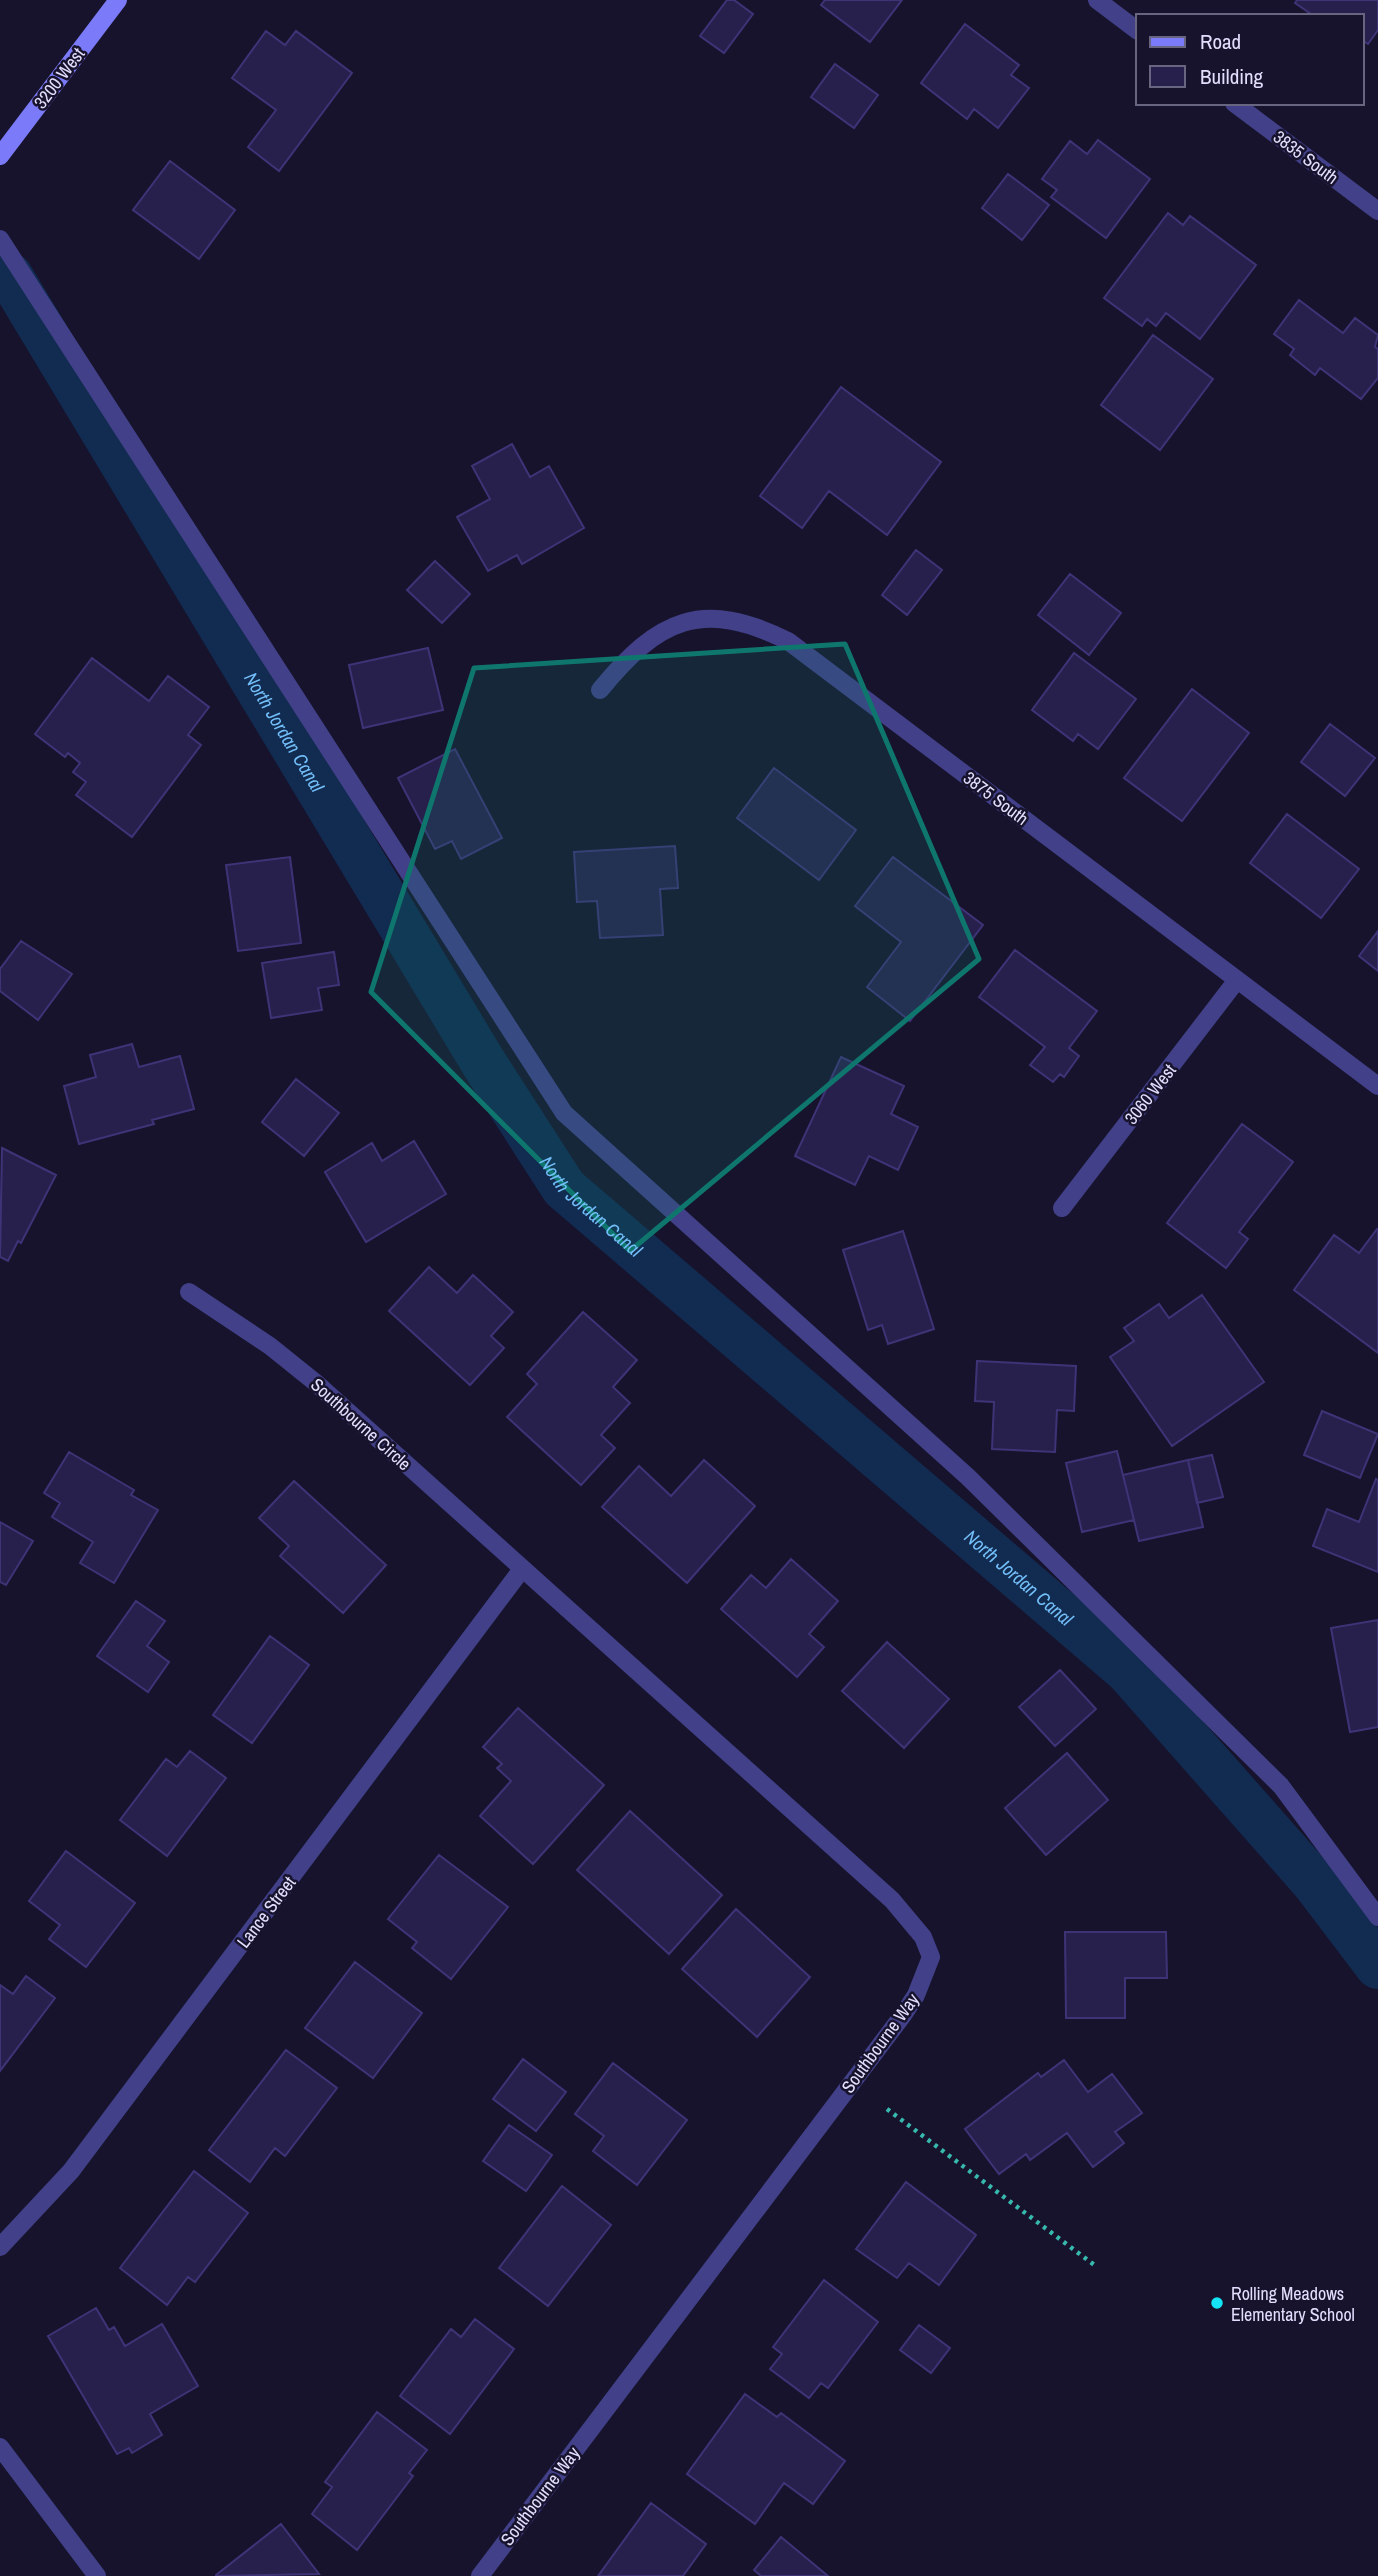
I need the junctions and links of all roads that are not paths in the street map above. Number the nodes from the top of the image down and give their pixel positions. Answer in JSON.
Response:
{"nodes":[{"id":1,"x":118,"y":0,"type":"edge"},
{"id":2,"x":1097,"y":0,"type":"edge"},
{"id":3,"x":1136,"y":29,"type":"edge"},
{"id":4,"x":1237,"y":105,"type":"edge"},
{"id":5,"x":0,"y":156,"type":"edge"},
{"id":6,"x":1378,"y":211,"type":"edge"},
{"id":7,"x":0,"y":239,"type":"edge"},
{"id":8,"x":600,"y":691,"type":"dead end"},
{"id":9,"x":1237,"y":980,"type":"junction"},
{"id":10,"x":1378,"y":1086,"type":"edge"},
{"id":11,"x":1062,"y":1208,"type":"dead end"},
{"id":12,"x":189,"y":1292,"type":"dead end"},
{"id":13,"x":523,"y":1569,"type":"junction"},
{"id":14,"x":1378,"y":1917,"type":"edge"},
{"id":15,"x":0,"y":2247,"type":"edge"},
{"id":16,"x":0,"y":2446,"type":"edge"},
{"id":17,"x":97,"y":2576,"type":"edge"},
{"id":18,"x":480,"y":2576,"type":"edge"}],
"edges":[{"from":1,"to":5,"type":"street","name":"3200 West"},
{"from":2,"to":3,"type":"street"},
{"from":4,"to":6,"type":"street","name":"3835 South"},
{"from":7,"to":14,"type":"street"},
{"from":8,"to":9,"type":"street","name":"3875 South"},
{"from":9,"to":10,"type":"street","name":"3875 South"},
{"from":9,"to":11,"type":"street","name":"3060 West"},
{"from":12,"to":13,"type":"street","name":"Southbourne Circle"},
{"from":13,"to":15,"type":"street","name":"Lance Street"},
{"from":13,"to":18,"type":"street","name":"Southbourne Way"},
{"from":16,"to":17,"type":"street"}]}
